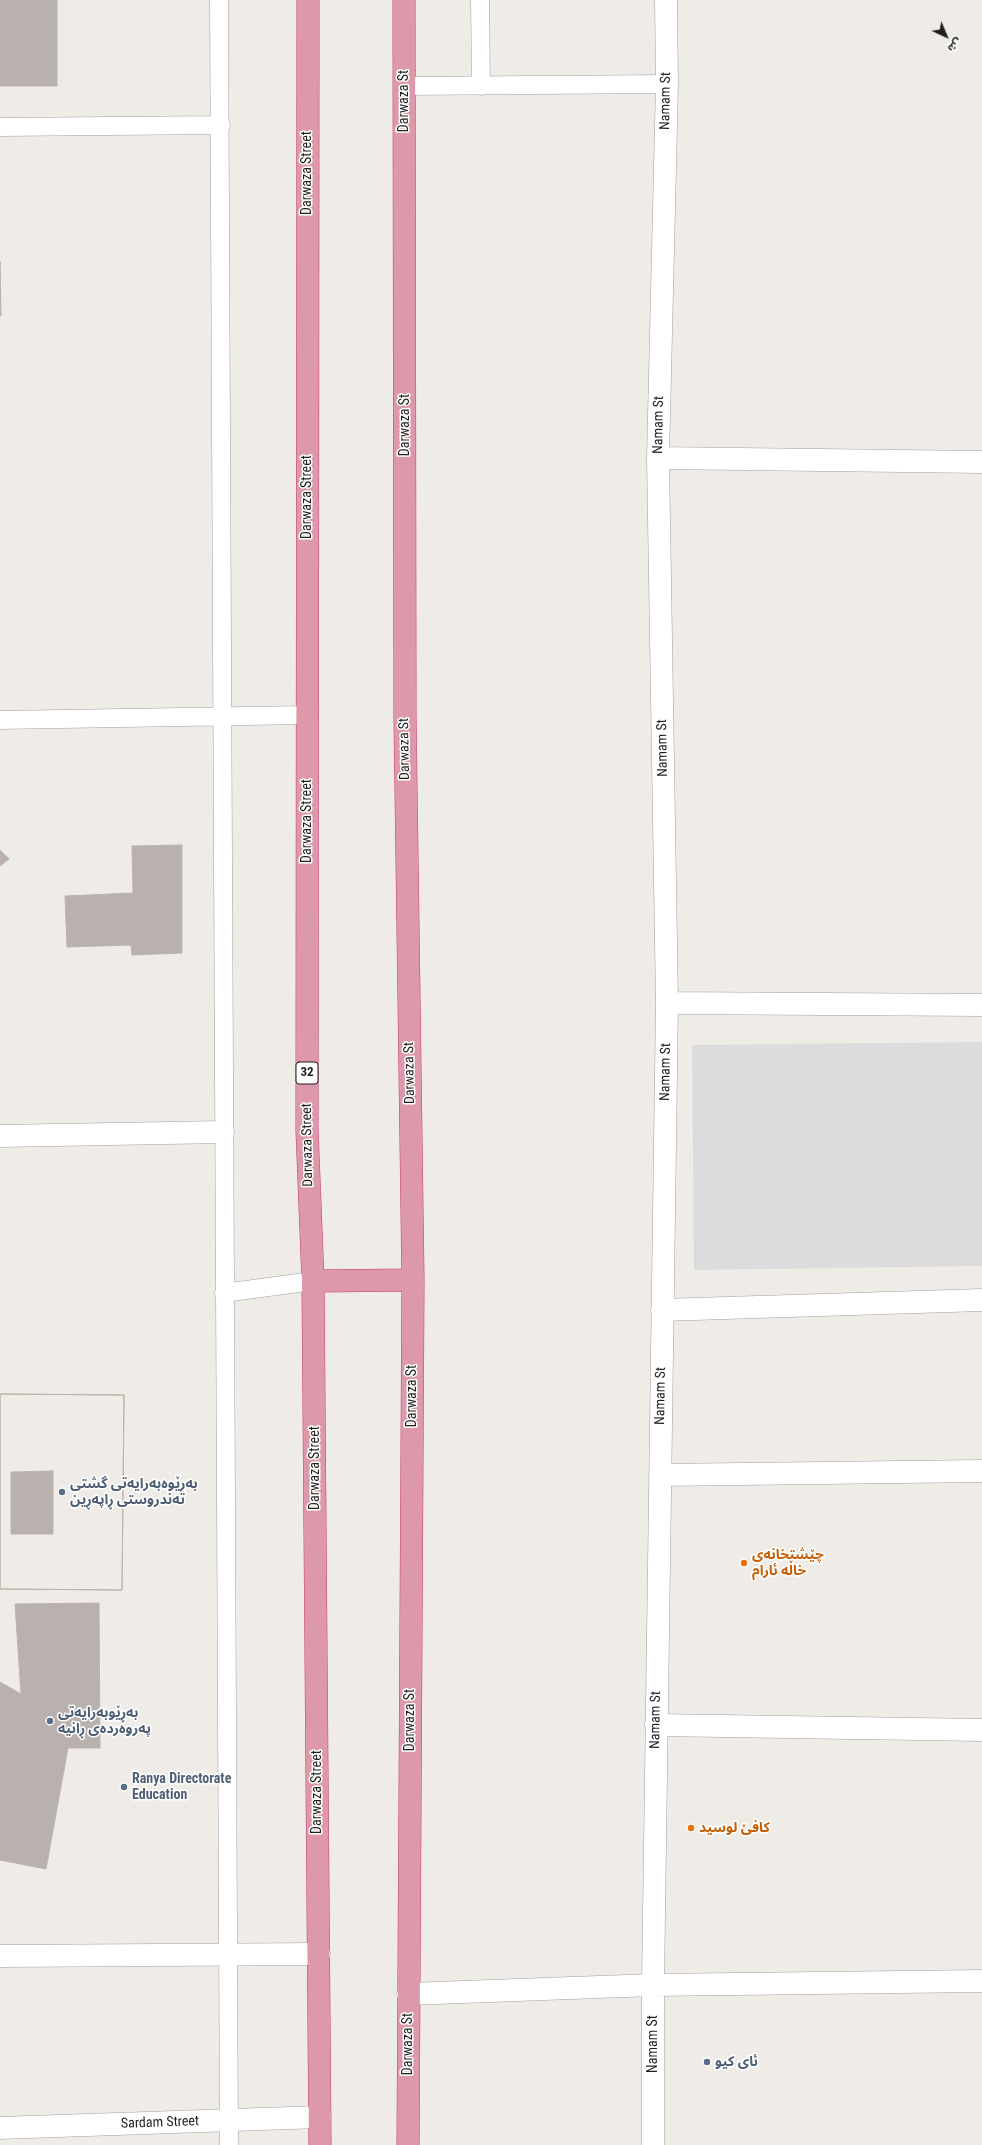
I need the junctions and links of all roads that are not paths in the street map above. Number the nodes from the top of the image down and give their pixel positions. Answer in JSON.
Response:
{"nodes":[{"id":1,"x":219,"y":0,"type":"edge"},
{"id":2,"x":308,"y":0,"type":"edge"},
{"id":3,"x":404,"y":0,"type":"edge"},
{"id":4,"x":480,"y":0,"type":"edge"},
{"id":5,"x":666,"y":0,"type":"edge"},
{"id":6,"x":667,"y":84,"type":"junction"},
{"id":7,"x":404,"y":86,"type":"junction"},
{"id":8,"x":481,"y":86,"type":"junction"},
{"id":9,"x":220,"y":125,"type":"junction"},
{"id":10,"x":0,"y":127,"type":"edge"},
{"id":11,"x":658,"y":458,"type":"junction"},
{"id":12,"x":982,"y":462,"type":"edge"},
{"id":13,"x":308,"y":715,"type":"junction"},
{"id":14,"x":221,"y":717,"type":"junction"},
{"id":15,"x":0,"y":720,"type":"edge"},
{"id":16,"x":667,"y":1003,"type":"junction"},
{"id":17,"x":982,"y":1005,"type":"edge"},
{"id":18,"x":223,"y":1132,"type":"junction"},
{"id":19,"x":0,"y":1136,"type":"edge"},
{"id":20,"x":413,"y":1280,"type":"junction"},
{"id":21,"x":313,"y":1281,"type":"junction"},
{"id":22,"x":224,"y":1293,"type":"junction"},
{"id":23,"x":982,"y":1300,"type":"edge"},
{"id":24,"x":662,"y":1310,"type":"junction"},
{"id":25,"x":982,"y":1471,"type":"edge"},
{"id":26,"x":660,"y":1475,"type":"junction"},
{"id":27,"x":656,"y":1725,"type":"junction"},
{"id":28,"x":982,"y":1730,"type":"edge"},
{"id":29,"x":319,"y":1954,"type":"junction"},
{"id":30,"x":228,"y":1955,"type":"junction"},
{"id":31,"x":0,"y":1956,"type":"edge"},
{"id":32,"x":982,"y":1981,"type":"edge"},
{"id":33,"x":653,"y":1985,"type":"junction"},
{"id":34,"x":408,"y":1994,"type":"junction"},
{"id":35,"x":320,"y":2117,"type":"junction"},
{"id":36,"x":229,"y":2120,"type":"junction"},
{"id":37,"x":0,"y":2128,"type":"edge"},
{"id":38,"x":229,"y":2145,"type":"edge"},
{"id":39,"x":320,"y":2145,"type":"edge"},
{"id":40,"x":408,"y":2145,"type":"edge"},
{"id":41,"x":653,"y":2145,"type":"edge"}],
"edges":[{"from":1,"to":9,"type":"lane"},
{"from":2,"to":13,"type":"highway","name":"Darwaza Street","number":"32"},
{"from":3,"to":7,"type":"highway","name":"Darwaza St"},
{"from":4,"to":8,"type":"lane"},
{"from":5,"to":6,"type":"street","name":"Namam St"},
{"from":6,"to":8,"type":"lane"},
{"from":6,"to":11,"type":"street","name":"Namam St"},
{"from":7,"to":8,"type":"lane"},
{"from":7,"to":20,"type":"highway","name":"Darwaza St"},
{"from":9,"to":10,"type":"lane"},
{"from":9,"to":14,"type":"lane"},
{"from":11,"to":12,"type":"street"},
{"from":11,"to":16,"type":"street","name":"Namam St"},
{"from":13,"to":14,"type":"lane"},
{"from":13,"to":21,"type":"highway","name":"Darwaza Street","number":"32"},
{"from":14,"to":15,"type":"lane"},
{"from":14,"to":18,"type":"lane"},
{"from":16,"to":17,"type":"street"},
{"from":16,"to":24,"type":"street","name":"Namam St"},
{"from":18,"to":19,"type":"street"},
{"from":18,"to":22,"type":"lane"},
{"from":20,"to":21,"type":"highway"},
{"from":20,"to":34,"type":"highway","name":"Darwaza St"},
{"from":21,"to":22,"type":"lane"},
{"from":21,"to":29,"type":"highway","name":"Darwaza Street","number":"32"},
{"from":22,"to":30,"type":"lane"},
{"from":23,"to":24,"type":"street"},
{"from":24,"to":26,"type":"street","name":"Namam St"},
{"from":25,"to":26,"type":"street"},
{"from":26,"to":27,"type":"street","name":"Namam St"},
{"from":27,"to":28,"type":"street"},
{"from":27,"to":33,"type":"street","name":"Namam St"},
{"from":29,"to":30,"type":"street"},
{"from":29,"to":35,"type":"highway","name":"Darwaza Street","number":"32"},
{"from":30,"to":31,"type":"street"},
{"from":30,"to":36,"type":"lane"},
{"from":32,"to":33,"type":"street"},
{"from":33,"to":34,"type":"street"},
{"from":33,"to":41,"type":"street","name":"Namam St"},
{"from":34,"to":40,"type":"highway","name":"Darwaza St"},
{"from":35,"to":36,"type":"street","name":"Sardam Street"},
{"from":35,"to":39,"type":"highway","name":"Darwaza Street","number":"32"},
{"from":36,"to":37,"type":"street","name":"Sardam Street"},
{"from":36,"to":38,"type":"lane"}]}
